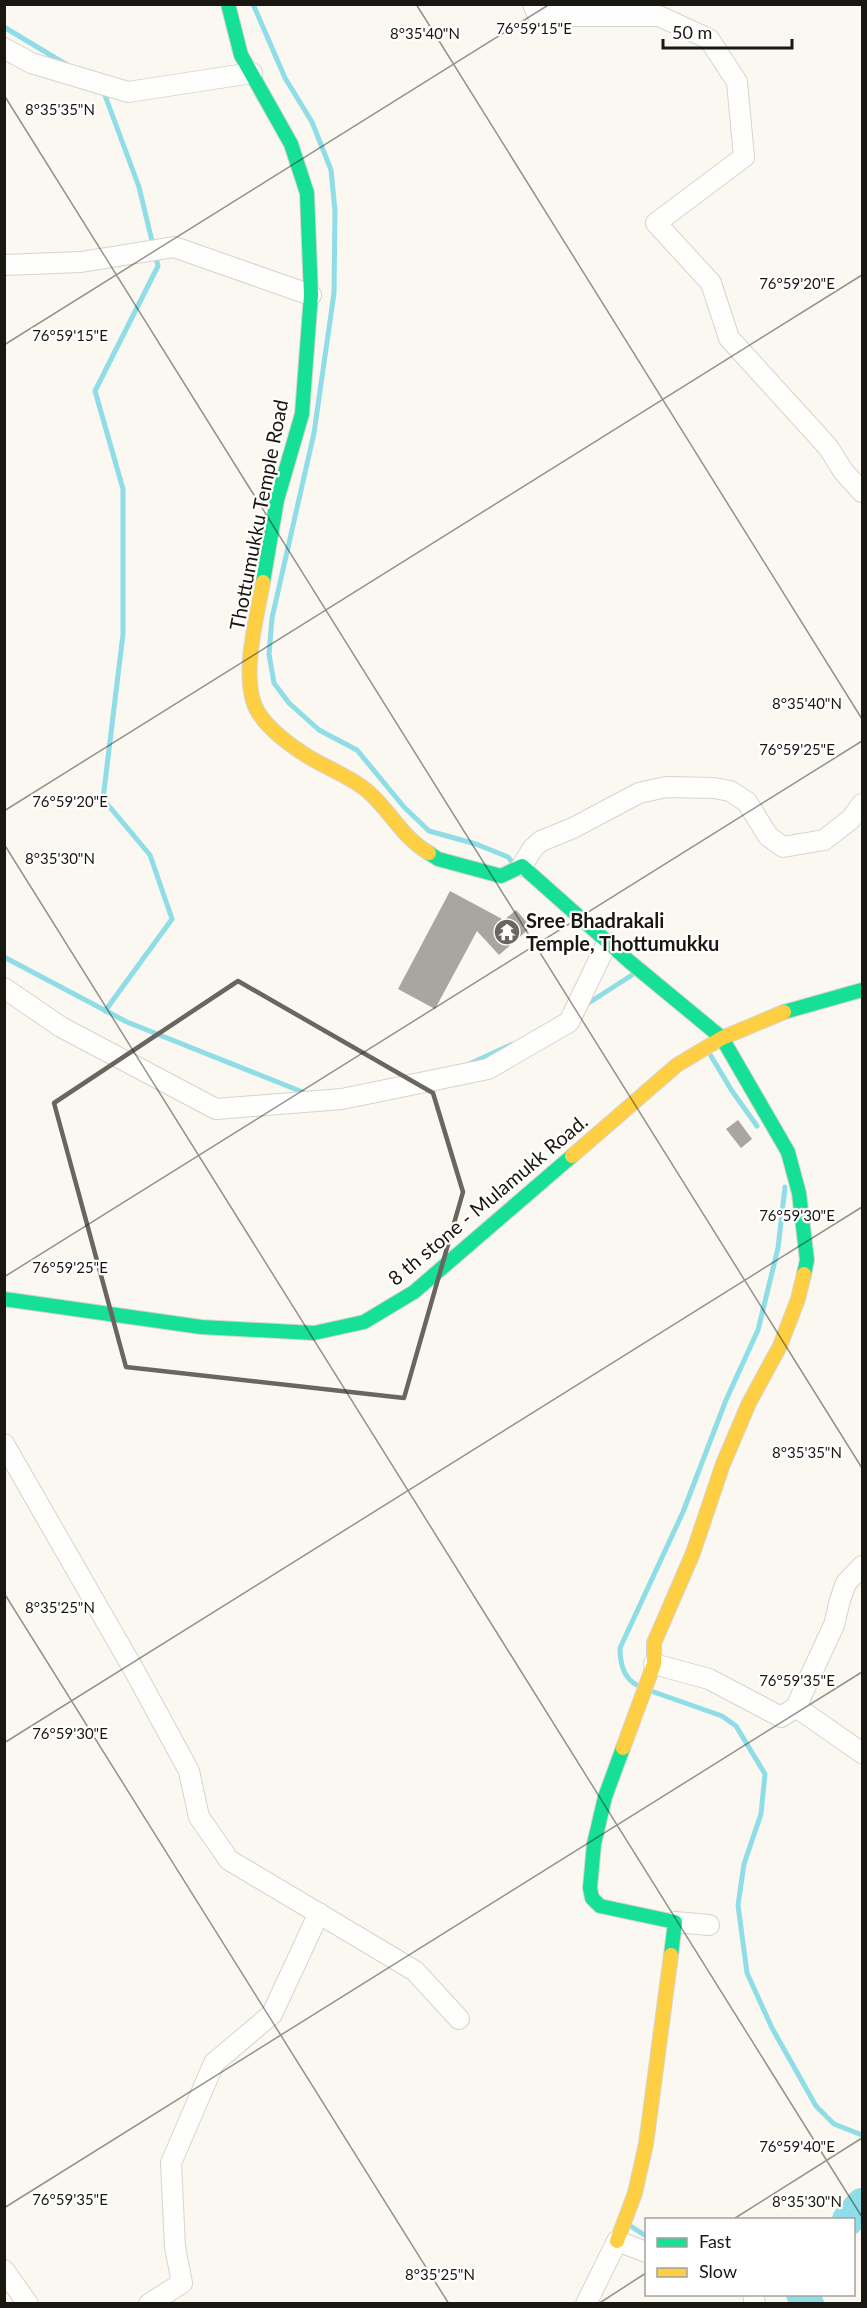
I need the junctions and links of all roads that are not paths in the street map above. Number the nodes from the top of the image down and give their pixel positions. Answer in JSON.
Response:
{"nodes":[{"id":1,"x":228,"y":4,"type":"edge"},
{"id":2,"x":533,"y":4,"type":"edge"},
{"id":3,"x":4,"y":48,"type":"edge"},
{"id":4,"x":252,"y":73,"type":"junction"},
{"id":5,"x":4,"y":265,"type":"edge"},
{"id":6,"x":311,"y":294,"type":"junction"},
{"id":7,"x":862,"y":492,"type":"edge"},
{"id":8,"x":862,"y":804,"type":"edge"},
{"id":9,"x":522,"y":866,"type":"junction"},
{"id":10,"x":604,"y":948,"type":"junction"},
{"id":11,"x":4,"y":988,"type":"edge"},
{"id":12,"x":862,"y":990,"type":"edge"},
{"id":13,"x":719,"y":1040,"type":"junction"},
{"id":14,"x":4,"y":1299,"type":"edge"},
{"id":15,"x":4,"y":1444,"type":"edge"},
{"id":16,"x":862,"y":1566,"type":"edge"},
{"id":17,"x":650,"y":1677,"type":"junction"},
{"id":18,"x":796,"y":1707,"type":"junction"},
{"id":19,"x":862,"y":1753,"type":"edge"},
{"id":20,"x":319,"y":1913,"type":"junction"},
{"id":21,"x":675,"y":1922,"type":"junction"},
{"id":22,"x":710,"y":1925,"type":"dead end"},
{"id":23,"x":459,"y":2019,"type":"dead end"},
{"id":24,"x":617,"y":2241,"type":"junction"},
{"id":25,"x":645,"y":2252,"type":"edge"},
{"id":26,"x":4,"y":2270,"type":"edge"},
{"id":27,"x":28,"y":2304,"type":"edge"},
{"id":28,"x":149,"y":2304,"type":"edge"},
{"id":29,"x":586,"y":2304,"type":"edge"}],
"edges":[{"from":1,"to":4,"type":"street","name":"Thottumukku Temple Road"},
{"from":2,"to":7,"type":"street"},
{"from":3,"to":4,"type":"street"},
{"from":4,"to":6,"type":"street","name":"Thottumukku Temple Road"},
{"from":5,"to":6,"type":"street"},
{"from":6,"to":9,"type":"street","name":"Thottumukku Temple Road"},
{"from":8,"to":9,"type":"street"},
{"from":9,"to":10,"type":"street"},
{"from":10,"to":11,"type":"street"},
{"from":10,"to":13,"type":"street"},
{"from":12,"to":13,"type":"street","name":"8 th stone - Mulamukk Road."},
{"from":13,"to":14,"type":"street","name":"8 th stone - Mulamukk Road."},
{"from":13,"to":17,"type":"street"},
{"from":15,"to":20,"type":"street"},
{"from":16,"to":18,"type":"street"},
{"from":17,"to":18,"type":"street"},
{"from":17,"to":21,"type":"street"},
{"from":18,"to":19,"type":"street"},
{"from":20,"to":23,"type":"street"},
{"from":20,"to":28,"type":"street"},
{"from":21,"to":22,"type":"street"},
{"from":21,"to":24,"type":"street"},
{"from":24,"to":25,"type":"street"},
{"from":24,"to":29,"type":"street"},
{"from":26,"to":27,"type":"street"}]}
